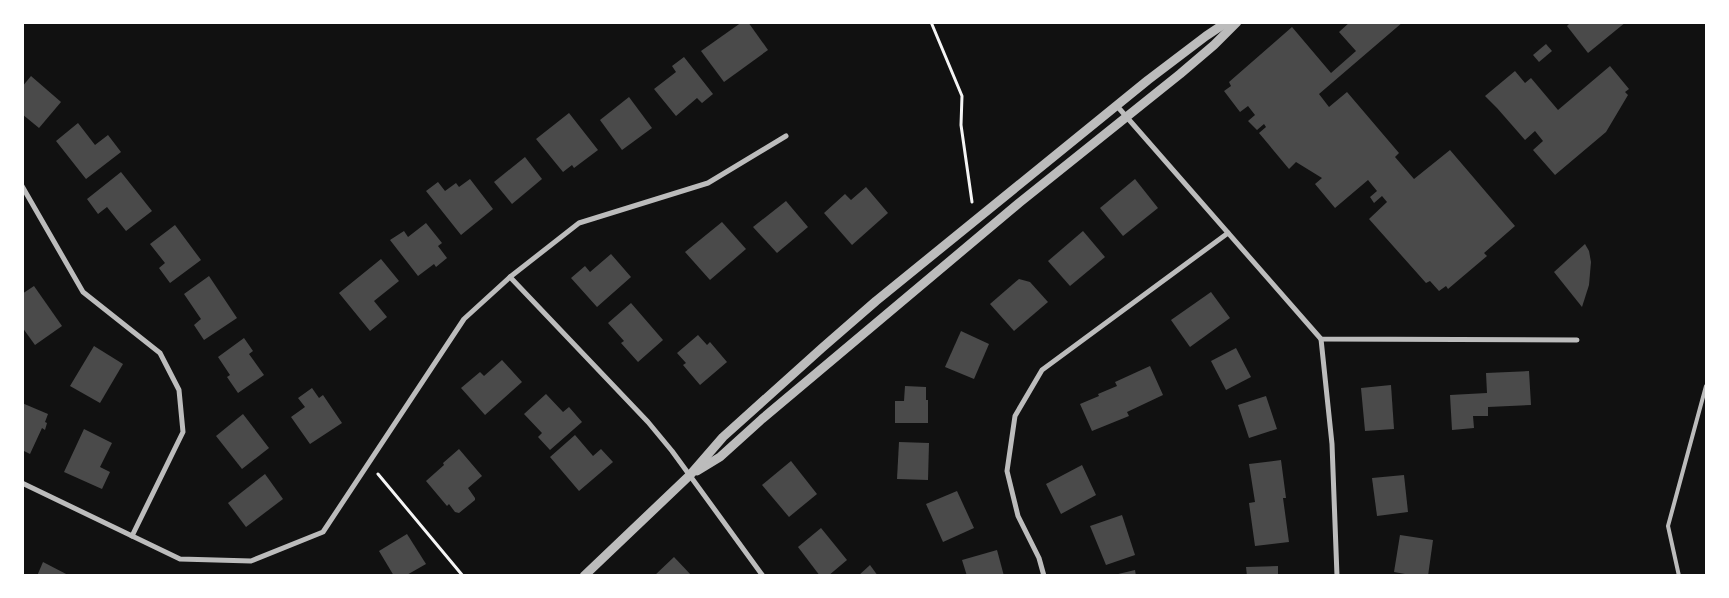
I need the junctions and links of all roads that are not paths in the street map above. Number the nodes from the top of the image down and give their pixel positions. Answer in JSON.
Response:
{"nodes":[{"id":1,"x":1227,"y":22,"type":"edge"},
{"id":2,"x":1237,"y":22,"type":"edge"},
{"id":3,"x":1117,"y":106,"type":"junction"},
{"id":4,"x":1128,"y":117,"type":"junction"},
{"id":5,"x":786,"y":136,"type":"dead end"},
{"id":6,"x":22,"y":186,"type":"edge"},
{"id":7,"x":1228,"y":233,"type":"junction"},
{"id":8,"x":510,"y":277,"type":"junction"},
{"id":9,"x":1321,"y":339,"type":"junction"},
{"id":10,"x":1577,"y":340,"type":"dead end"},
{"id":11,"x":1706,"y":386,"type":"edge"},
{"id":12,"x":690,"y":475,"type":"junction"},
{"id":13,"x":22,"y":483,"type":"edge"},
{"id":14,"x":132,"y":536,"type":"junction"},
{"id":15,"x":584,"y":576,"type":"edge"},
{"id":16,"x":763,"y":576,"type":"edge"},
{"id":17,"x":1044,"y":576,"type":"edge"},
{"id":18,"x":1337,"y":576,"type":"edge"},
{"id":19,"x":1679,"y":576,"type":"edge"}],
"edges":[{"from":1,"to":3,"type":"street"},
{"from":2,"to":4,"type":"street"},
{"from":3,"to":4,"type":"street"},
{"from":3,"to":12,"type":"street"},
{"from":4,"to":7,"type":"street"},
{"from":4,"to":12,"type":"street"},
{"from":5,"to":8,"type":"street"},
{"from":6,"to":14,"type":"street"},
{"from":7,"to":9,"type":"street"},
{"from":7,"to":17,"type":"street"},
{"from":8,"to":12,"type":"street"},
{"from":8,"to":14,"type":"street"},
{"from":9,"to":10,"type":"street"},
{"from":9,"to":18,"type":"street"},
{"from":11,"to":19,"type":"lane"},
{"from":12,"to":15,"type":"street"},
{"from":12,"to":16,"type":"street"},
{"from":13,"to":14,"type":"street"}]}
